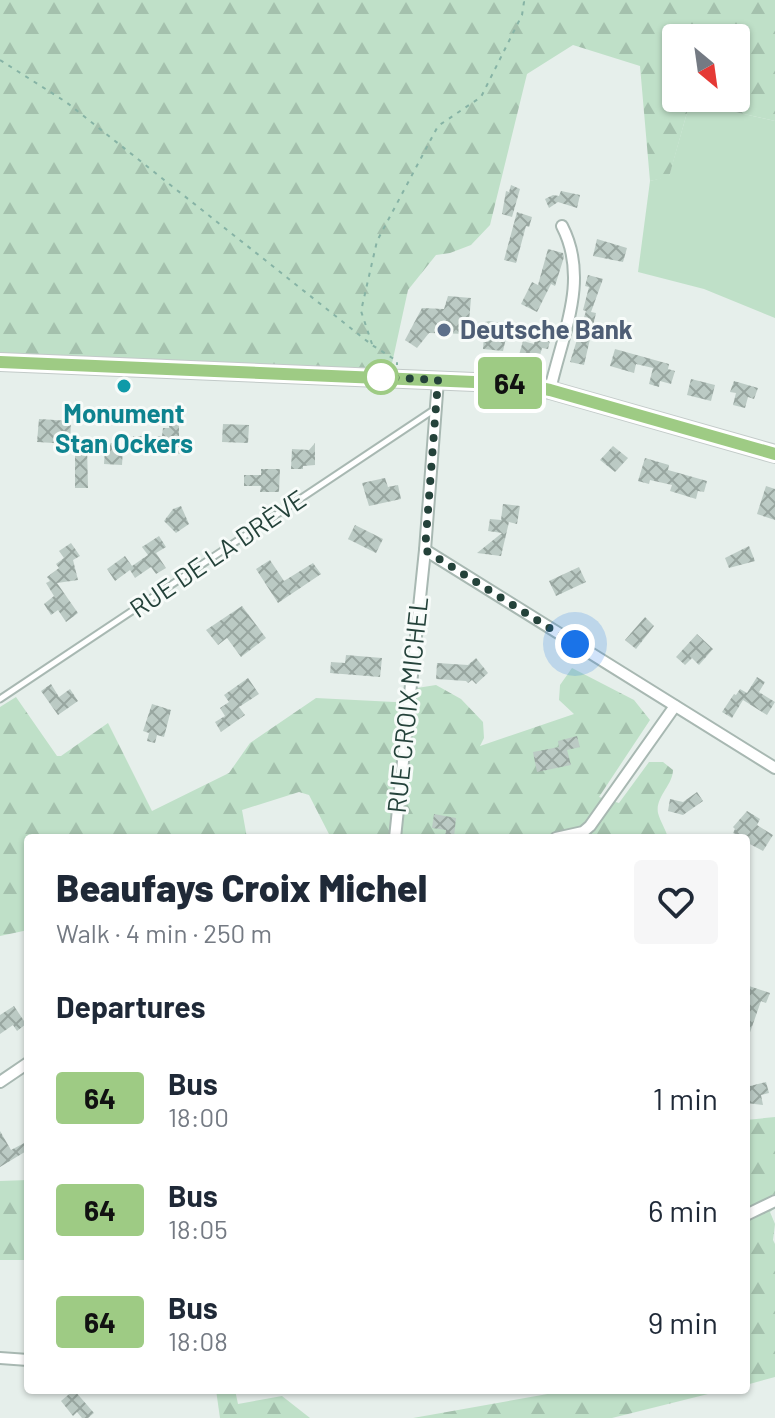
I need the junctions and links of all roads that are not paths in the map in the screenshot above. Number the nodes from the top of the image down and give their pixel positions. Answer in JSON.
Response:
{"nodes":[{"id":1,"x":562,"y":226,"type":"dead end"},
{"id":2,"x":0,"y":362,"type":"edge"},
{"id":3,"x":438,"y":380,"type":"junction"},
{"id":4,"x":550,"y":390,"type":"junction"},
{"id":5,"x":436,"y":408,"type":"junction"},
{"id":6,"x":775,"y":454,"type":"edge"},
{"id":7,"x":425,"y":550,"type":"junction"},
{"id":8,"x":0,"y":699,"type":"edge"},
{"id":9,"x":675,"y":706,"type":"junction"},
{"id":10,"x":775,"y":768,"type":"edge"},
{"id":11,"x":395,"y":834,"type":"edge"},
{"id":12,"x":574,"y":834,"type":"edge"},
{"id":13,"x":24,"y":1066,"type":"edge"},
{"id":14,"x":0,"y":1082,"type":"edge"},
{"id":15,"x":775,"y":1201,"type":"edge"},
{"id":16,"x":750,"y":1213,"type":"edge"},
{"id":17,"x":0,"y":1358,"type":"edge"},
{"id":18,"x":24,"y":1360,"type":"edge"}],
"edges":[{"from":1,"to":4,"type":"street"},
{"from":2,"to":3,"type":"main road"},
{"from":3,"to":4,"type":"main road"},
{"from":3,"to":5,"type":"street","name":"RUE CROIX MICHEL"},
{"from":4,"to":6,"type":"main road"},
{"from":5,"to":7,"type":"street","name":"RUE CROIX MICHEL"},
{"from":5,"to":8,"type":"lane","name":"RUE DE LA DRÈVE"},
{"from":7,"to":9,"type":"street"},
{"from":7,"to":11,"type":"street","name":"RUE CROIX MICHEL"},
{"from":9,"to":10,"type":"street"},
{"from":9,"to":12,"type":"street"},
{"from":13,"to":14,"type":"street"},
{"from":15,"to":16,"type":"street"},
{"from":17,"to":18,"type":"street"}]}
